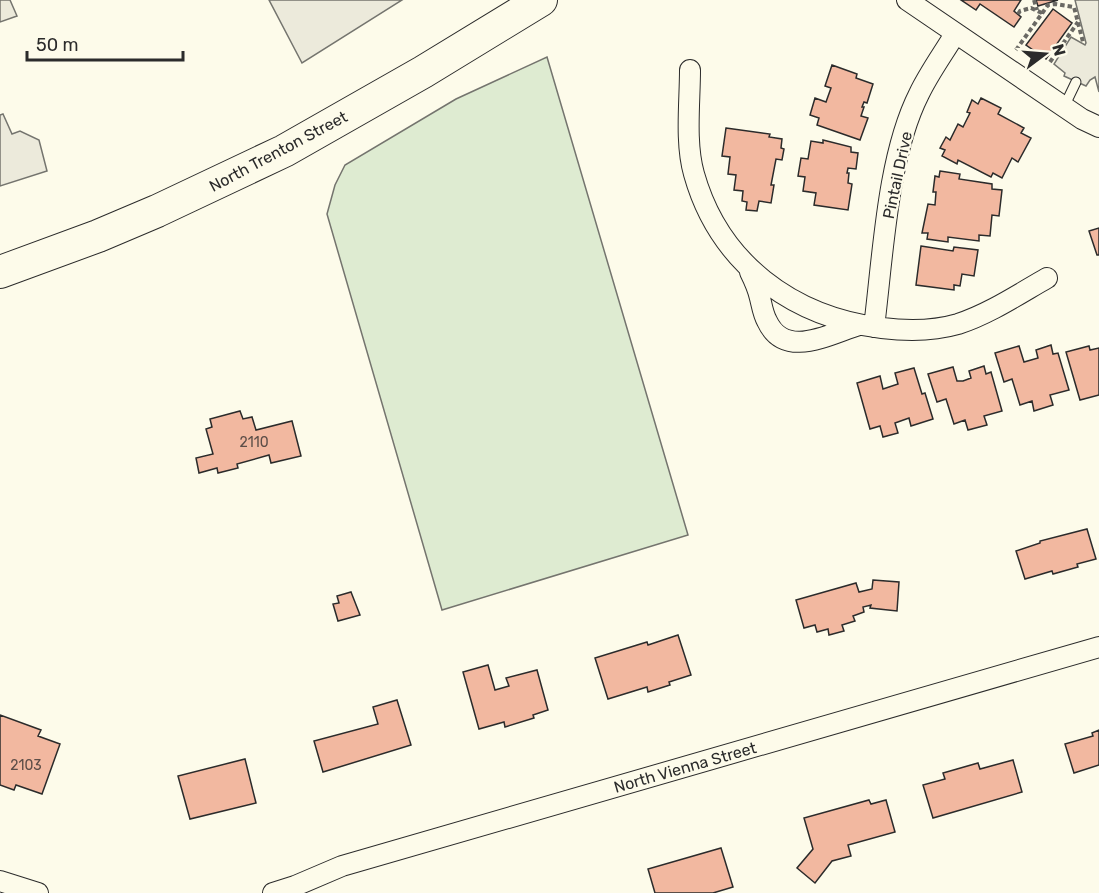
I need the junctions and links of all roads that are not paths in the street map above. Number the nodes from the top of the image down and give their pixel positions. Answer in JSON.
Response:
{"nodes":[{"id":1,"x":542,"y":0,"type":"edge"},
{"id":2,"x":907,"y":0,"type":"edge"},
{"id":3,"x":955,"y":34,"type":"junction"},
{"id":4,"x":690,"y":70,"type":"dead end"},
{"id":5,"x":1076,"y":82,"type":"dead end"},
{"id":6,"x":1064,"y":107,"type":"junction"},
{"id":7,"x":1099,"y":127,"type":"edge"},
{"id":8,"x":747,"y":267,"type":"junction"},
{"id":9,"x":0,"y":272,"type":"edge"},
{"id":10,"x":1047,"y":278,"type":"dead end"},
{"id":11,"x":867,"y":326,"type":"junction"},
{"id":12,"x":1099,"y":647,"type":"edge"},
{"id":13,"x":0,"y":881,"type":"edge"},
{"id":14,"x":296,"y":890,"type":"edge"},
{"id":15,"x":38,"y":893,"type":"edge"},
{"id":16,"x":273,"y":893,"type":"edge"}],
"edges":[{"from":1,"to":9,"type":"highway","name":"North Trenton Street"},
{"from":2,"to":3,"type":"street"},
{"from":3,"to":6,"type":"street"},
{"from":3,"to":11,"type":"street","name":"Pintail Drive"},
{"from":4,"to":8,"type":"street"},
{"from":5,"to":6,"type":"lane"},
{"from":6,"to":7,"type":"street"},
{"from":8,"to":11,"type":"street"},
{"from":8,"to":11,"type":"street"},
{"from":10,"to":11,"type":"street"},
{"from":12,"to":14,"type":"street","name":"North Vienna Street"},
{"from":13,"to":15,"type":"street"},
{"from":14,"to":16,"type":"street","name":"North Vienna Street"}]}
